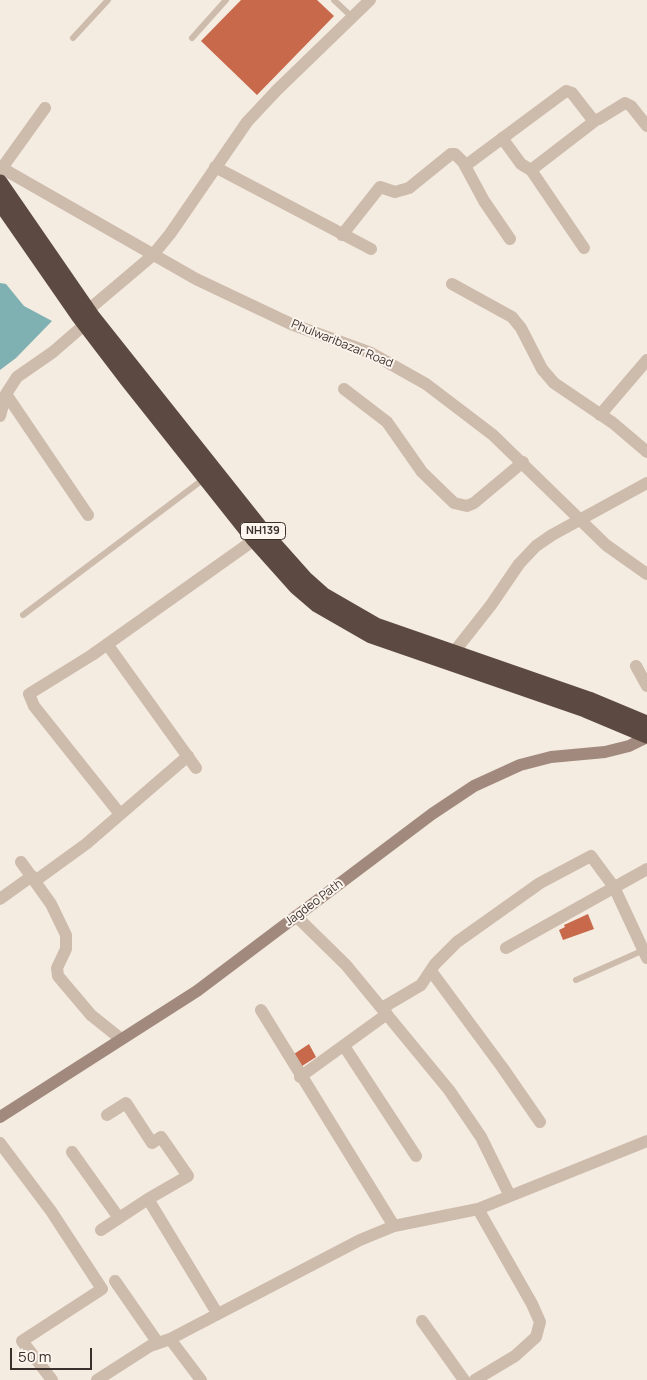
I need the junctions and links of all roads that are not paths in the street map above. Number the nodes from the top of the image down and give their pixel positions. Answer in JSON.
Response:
{"nodes":[{"id":1,"x":108,"y":0,"type":"edge"},
{"id":2,"x":226,"y":0,"type":"edge"},
{"id":3,"x":334,"y":0,"type":"edge"},
{"id":4,"x":370,"y":0,"type":"edge"},
{"id":5,"x":352,"y":17,"type":"junction"},
{"id":6,"x":74,"y":38,"type":"dead end"},
{"id":7,"x":192,"y":38,"type":"dead end"},
{"id":8,"x":46,"y":108,"type":"dead end"},
{"id":9,"x":596,"y":120,"type":"junction"},
{"id":10,"x":647,"y":126,"type":"edge"},
{"id":11,"x":502,"y":138,"type":"junction"},
{"id":12,"x":465,"y":166,"type":"junction"},
{"id":13,"x":215,"y":167,"type":"junction"},
{"id":14,"x":531,"y":170,"type":"junction"},
{"id":15,"x":1,"y":172,"type":"edge"},
{"id":16,"x":0,"y":203,"type":"edge"},
{"id":17,"x":342,"y":235,"type":"junction"},
{"id":18,"x":510,"y":239,"type":"dead end"},
{"id":19,"x":584,"y":248,"type":"dead end"},
{"id":20,"x":370,"y":249,"type":"dead end"},
{"id":21,"x":152,"y":256,"type":"junction"},
{"id":22,"x":452,"y":284,"type":"dead end"},
{"id":23,"x":86,"y":317,"type":"junction"},
{"id":24,"x":647,"y":360,"type":"edge"},
{"id":25,"x":344,"y":389,"type":"dead end"},
{"id":26,"x":6,"y":394,"type":"junction"},
{"id":27,"x":163,"y":415,"type":"junction"},
{"id":28,"x":600,"y":415,"type":"junction"},
{"id":29,"x":0,"y":416,"type":"edge"},
{"id":30,"x":647,"y":452,"type":"edge"},
{"id":31,"x":522,"y":462,"type":"junction"},
{"id":32,"x":206,"y":477,"type":"junction"},
{"id":33,"x":647,"y":483,"type":"edge"},
{"id":34,"x":88,"y":515,"type":"dead end"},
{"id":35,"x":581,"y":520,"type":"junction"},
{"id":36,"x":254,"y":540,"type":"junction"},
{"id":37,"x":647,"y":574,"type":"edge"},
{"id":38,"x":22,"y":615,"type":"dead end"},
{"id":39,"x":107,"y":644,"type":"junction"},
{"id":40,"x":454,"y":652,"type":"junction"},
{"id":41,"x":636,"y":666,"type":"dead end"},
{"id":42,"x":489,"y":670,"type":"junction"},
{"id":43,"x":647,"y":686,"type":"edge"},
{"id":44,"x":647,"y":727,"type":"edge"},
{"id":45,"x":188,"y":756,"type":"junction"},
{"id":46,"x":196,"y":768,"type":"dead end"},
{"id":47,"x":120,"y":814,"type":"junction"},
{"id":48,"x":21,"y":862,"type":"dead end"},
{"id":49,"x":647,"y":869,"type":"edge"},
{"id":50,"x":33,"y":879,"type":"junction"},
{"id":51,"x":614,"y":887,"type":"junction"},
{"id":52,"x":0,"y":899,"type":"edge"},
{"id":53,"x":296,"y":916,"type":"junction"},
{"id":54,"x":506,"y":948,"type":"dead end"},
{"id":55,"x":645,"y":954,"type":"edge"},
{"id":56,"x":430,"y":971,"type":"junction"},
{"id":57,"x":576,"y":980,"type":"dead end"},
{"id":58,"x":261,"y":1010,"type":"dead end"},
{"id":59,"x":384,"y":1011,"type":"junction"},
{"id":60,"x":121,"y":1039,"type":"junction"},
{"id":61,"x":344,"y":1046,"type":"junction"},
{"id":62,"x":300,"y":1077,"type":"junction"},
{"id":63,"x":107,"y":1115,"type":"dead end"},
{"id":64,"x":0,"y":1117,"type":"edge"},
{"id":65,"x":540,"y":1122,"type":"dead end"},
{"id":66,"x":647,"y":1141,"type":"edge"},
{"id":67,"x":0,"y":1143,"type":"edge"},
{"id":68,"x":72,"y":1152,"type":"dead end"},
{"id":69,"x":416,"y":1156,"type":"dead end"},
{"id":70,"x":510,"y":1196,"type":"junction"},
{"id":71,"x":148,"y":1199,"type":"junction"},
{"id":72,"x":478,"y":1209,"type":"junction"},
{"id":73,"x":119,"y":1218,"type":"junction"},
{"id":74,"x":394,"y":1226,"type":"junction"},
{"id":75,"x":101,"y":1230,"type":"dead end"},
{"id":76,"x":116,"y":1281,"type":"dead end"},
{"id":77,"x":217,"y":1314,"type":"junction"},
{"id":78,"x":422,"y":1321,"type":"dead end"},
{"id":79,"x":164,"y":1341,"type":"junction"},
{"id":80,"x":52,"y":1380,"type":"edge"},
{"id":81,"x":97,"y":1380,"type":"edge"},
{"id":82,"x":201,"y":1380,"type":"edge"},
{"id":83,"x":464,"y":1380,"type":"edge"},
{"id":84,"x":475,"y":1380,"type":"edge"}],
"edges":[{"from":1,"to":6,"type":"lane"},
{"from":2,"to":7,"type":"lane"},
{"from":3,"to":5,"type":"lane"},
{"from":4,"to":5,"type":"street"},
{"from":5,"to":13,"type":"street"},
{"from":8,"to":15,"type":"street"},
{"from":9,"to":10,"type":"street"},
{"from":9,"to":11,"type":"street"},
{"from":9,"to":14,"type":"street"},
{"from":11,"to":12,"type":"street"},
{"from":11,"to":14,"type":"street"},
{"from":12,"to":17,"type":"street"},
{"from":12,"to":18,"type":"street"},
{"from":13,"to":17,"type":"street"},
{"from":13,"to":21,"type":"street"},
{"from":14,"to":19,"type":"street"},
{"from":15,"to":21,"type":"street","name":"Phulwaribazar Road"},
{"from":15,"to":23,"type":"highway","number":"NH139"},
{"from":16,"to":23,"type":"highway","number":"NH139"},
{"from":17,"to":20,"type":"street"},
{"from":21,"to":23,"type":"street"},
{"from":21,"to":31,"type":"street","name":"Phulwaribazar Road"},
{"from":22,"to":28,"type":"street"},
{"from":23,"to":26,"type":"street"},
{"from":23,"to":27,"type":"highway","number":"NH139"},
{"from":24,"to":28,"type":"street"},
{"from":25,"to":31,"type":"street"},
{"from":26,"to":29,"type":"street"},
{"from":26,"to":34,"type":"street"},
{"from":27,"to":32,"type":"highway","number":"NH139"},
{"from":27,"to":40,"type":"highway","number":"NH139"},
{"from":28,"to":30,"type":"street"},
{"from":31,"to":35,"type":"street","name":"Phulwaribazar Road"},
{"from":32,"to":36,"type":"highway","number":"NH139"},
{"from":32,"to":38,"type":"lane"},
{"from":33,"to":35,"type":"street"},
{"from":35,"to":37,"type":"street","name":"Phulwaribazar Road"},
{"from":35,"to":40,"type":"street"},
{"from":36,"to":39,"type":"street"},
{"from":36,"to":42,"type":"highway","number":"NH139"},
{"from":39,"to":45,"type":"street"},
{"from":39,"to":47,"type":"street"},
{"from":40,"to":42,"type":"highway","number":"NH139"},
{"from":41,"to":43,"type":"street"},
{"from":42,"to":44,"type":"highway","number":"NH139"},
{"from":44,"to":53,"type":"main road","name":"Jagdeo Path"},
{"from":45,"to":46,"type":"street"},
{"from":45,"to":47,"type":"street"},
{"from":47,"to":50,"type":"street"},
{"from":48,"to":50,"type":"street"},
{"from":49,"to":51,"type":"street"},
{"from":50,"to":52,"type":"street"},
{"from":50,"to":60,"type":"street"},
{"from":51,"to":54,"type":"street"},
{"from":51,"to":55,"type":"street"},
{"from":51,"to":56,"type":"street"},
{"from":53,"to":59,"type":"street"},
{"from":53,"to":60,"type":"main road","name":"Jagdeo Path"},
{"from":55,"to":57,"type":"lane"},
{"from":56,"to":59,"type":"street"},
{"from":56,"to":65,"type":"street"},
{"from":58,"to":62,"type":"street"},
{"from":59,"to":61,"type":"street"},
{"from":59,"to":70,"type":"street"},
{"from":60,"to":64,"type":"main road","name":"Jagdeo Path"},
{"from":61,"to":62,"type":"street"},
{"from":61,"to":69,"type":"street"},
{"from":62,"to":74,"type":"street"},
{"from":63,"to":71,"type":"street"},
{"from":66,"to":70,"type":"street"},
{"from":67,"to":80,"type":"street"},
{"from":68,"to":73,"type":"street"},
{"from":70,"to":72,"type":"street"},
{"from":71,"to":73,"type":"street"},
{"from":71,"to":77,"type":"street"},
{"from":72,"to":74,"type":"street"},
{"from":72,"to":84,"type":"street"},
{"from":73,"to":75,"type":"street"},
{"from":74,"to":77,"type":"street"},
{"from":76,"to":79,"type":"street"},
{"from":77,"to":79,"type":"street"},
{"from":78,"to":83,"type":"street"},
{"from":79,"to":81,"type":"street"},
{"from":79,"to":82,"type":"street"}]}
